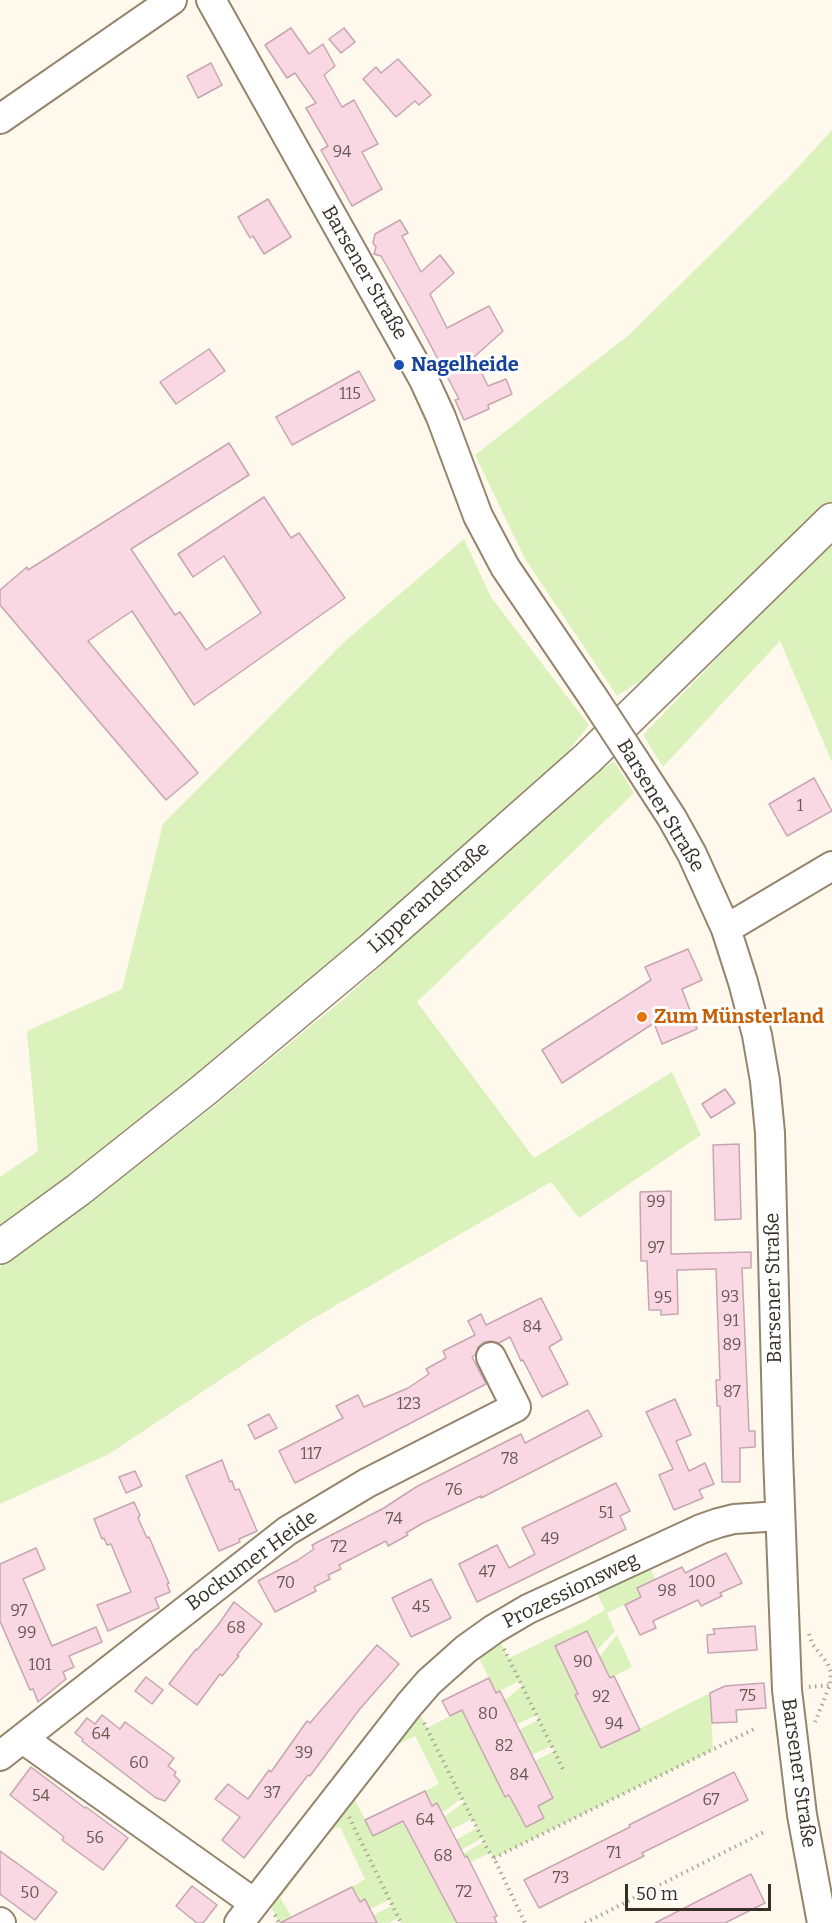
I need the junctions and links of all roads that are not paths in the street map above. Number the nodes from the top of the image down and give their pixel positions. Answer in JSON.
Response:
{"nodes":[{"id":1,"x":172,"y":0,"type":"edge"},
{"id":2,"x":210,"y":0,"type":"edge"},
{"id":3,"x":0,"y":118,"type":"edge"},
{"id":4,"x":832,"y":520,"type":"edge"},
{"id":5,"x":832,"y":866,"type":"edge"},
{"id":6,"x":726,"y":929,"type":"junction"},
{"id":7,"x":0,"y":1247,"type":"edge"},
{"id":8,"x":491,"y":1357,"type":"dead end"},
{"id":9,"x":780,"y":1516,"type":"junction"},
{"id":10,"x":23,"y":1739,"type":"junction"},
{"id":11,"x":0,"y":1756,"type":"edge"},
{"id":12,"x":246,"y":1913,"type":"edge"},
{"id":13,"x":822,"y":1923,"type":"edge"}],
"edges":[{"from":1,"to":3,"type":"street"},
{"from":2,"to":6,"type":"street","name":"Barsener Straße","bridge":true},
{"from":4,"to":7,"type":"main road","name":"Lipperandstraße"},
{"from":5,"to":6,"type":"street"},
{"from":6,"to":9,"type":"street","name":"Barsener Straße"},
{"from":8,"to":10,"type":"street","name":"Bockumer Heide"},
{"from":9,"to":12,"type":"street","name":"Prozessionsweg"},
{"from":9,"to":13,"type":"street","name":"Barsener Straße"},
{"from":10,"to":11,"type":"street","name":"Bockumer Heide"},
{"from":10,"to":12,"type":"street"}]}
